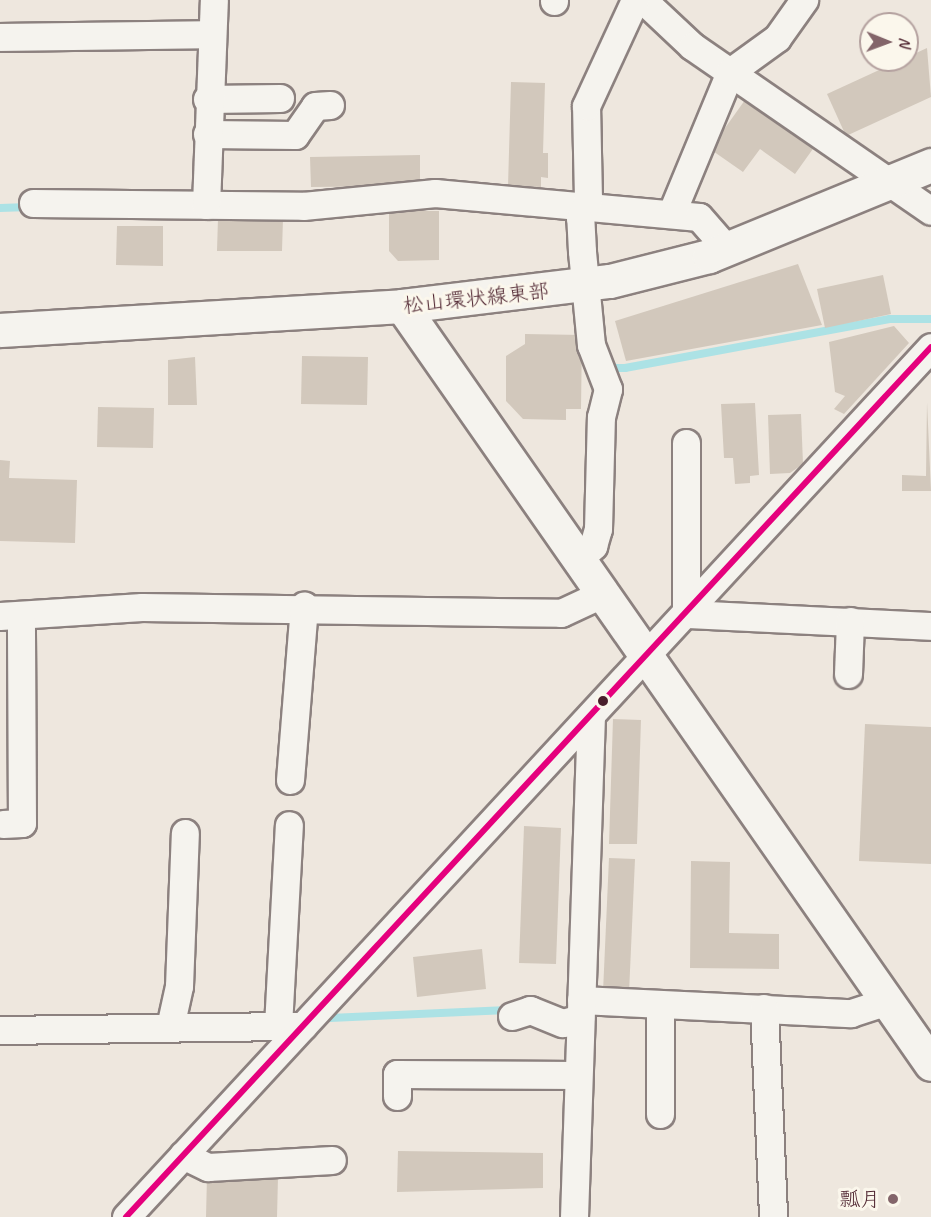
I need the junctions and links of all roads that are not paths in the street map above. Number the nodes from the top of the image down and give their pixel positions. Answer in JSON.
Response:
{"nodes":[{"id":1,"x":214,"y":0,"type":"edge"},
{"id":2,"x":635,"y":0,"type":"edge"},
{"id":3,"x":643,"y":0,"type":"edge"},
{"id":4,"x":804,"y":0,"type":"edge"},
{"id":5,"x":210,"y":34,"type":"junction"},
{"id":6,"x":0,"y":37,"type":"edge"},
{"id":7,"x":730,"y":72,"type":"junction"},
{"id":8,"x":280,"y":98,"type":"dead end"},
{"id":9,"x":207,"y":99,"type":"junction"},
{"id":10,"x":330,"y":105,"type":"dead end"},
{"id":11,"x":207,"y":134,"type":"junction"},
{"id":12,"x":931,"y":165,"type":"edge"},
{"id":13,"x":892,"y":183,"type":"junction"},
{"id":14,"x":33,"y":202,"type":"dead end"},
{"id":15,"x":206,"y":205,"type":"junction"},
{"id":16,"x":585,"y":207,"type":"junction"},
{"id":17,"x":931,"y":211,"type":"edge"},
{"id":18,"x":672,"y":212,"type":"junction"},
{"id":19,"x":727,"y":249,"type":"junction"},
{"id":20,"x":589,"y":285,"type":"junction"},
{"id":21,"x":402,"y":306,"type":"junction"},
{"id":22,"x":0,"y":330,"type":"edge"},
{"id":23,"x":931,"y":347,"type":"edge"},
{"id":24,"x":686,"y":443,"type":"dead end"},
{"id":25,"x":578,"y":560,"type":"junction"},
{"id":26,"x":602,"y":594,"type":"junction"},
{"id":27,"x":304,"y":606,"type":"junction"},
{"id":28,"x":686,"y":614,"type":"junction"},
{"id":29,"x":10,"y":616,"type":"edge"},
{"id":30,"x":850,"y":621,"type":"junction"},
{"id":31,"x":931,"y":626,"type":"edge"},
{"id":32,"x":647,"y":655,"type":"junction"},
{"id":33,"x":848,"y":674,"type":"dead end"},
{"id":34,"x":591,"y":715,"type":"junction"},
{"id":35,"x":290,"y":780,"type":"dead end"},
{"id":36,"x":3,"y":824,"type":"dead end"},
{"id":37,"x":289,"y":825,"type":"dead end"},
{"id":38,"x":176,"y":846,"type":"dead end"},
{"id":39,"x":887,"y":1001,"type":"junction"},
{"id":40,"x":660,"y":1004,"type":"junction"},
{"id":41,"x":765,"y":1008,"type":"junction"},
{"id":42,"x":581,"y":1009,"type":"junction"},
{"id":43,"x":512,"y":1016,"type":"dead end"},
{"id":44,"x":291,"y":1026,"type":"junction"},
{"id":45,"x":170,"y":1027,"type":"junction"},
{"id":46,"x":0,"y":1030,"type":"edge"},
{"id":47,"x":925,"y":1044,"type":"edge"},
{"id":48,"x":578,"y":1075,"type":"junction"},
{"id":49,"x":397,"y":1096,"type":"dead end"},
{"id":50,"x":660,"y":1114,"type":"dead end"},
{"id":51,"x":183,"y":1155,"type":"junction"},
{"id":52,"x":332,"y":1160,"type":"dead end"},
{"id":53,"x":126,"y":1217,"type":"edge"},
{"id":54,"x":574,"y":1217,"type":"edge"},
{"id":55,"x":773,"y":1217,"type":"edge"}],
"edges":[{"from":1,"to":5,"type":"street"},
{"from":2,"to":16,"type":"street"},
{"from":3,"to":7,"type":"street"},
{"from":4,"to":7,"type":"street"},
{"from":5,"to":6,"type":"street"},
{"from":5,"to":9,"type":"street"},
{"from":7,"to":13,"type":"street"},
{"from":7,"to":18,"type":"street"},
{"from":8,"to":9,"type":"street"},
{"from":9,"to":11,"type":"street"},
{"from":10,"to":11,"type":"street"},
{"from":11,"to":15,"type":"street"},
{"from":12,"to":13,"type":"street","name":"松山環状線東部"},
{"from":13,"to":17,"type":"street"},
{"from":13,"to":19,"type":"street","name":"松山環状線東部"},
{"from":14,"to":15,"type":"street"},
{"from":15,"to":16,"type":"street"},
{"from":16,"to":18,"type":"street"},
{"from":16,"to":20,"type":"street"},
{"from":18,"to":19,"type":"street"},
{"from":19,"to":20,"type":"street","name":"松山環状線東部"},
{"from":20,"to":21,"type":"street","name":"松山環状線東部"},
{"from":20,"to":25,"type":"street"},
{"from":21,"to":22,"type":"street","name":"松山環状線東部"},
{"from":21,"to":25,"type":"street"},
{"from":23,"to":28,"type":"street"},
{"from":24,"to":28,"type":"street"},
{"from":25,"to":26,"type":"street"},
{"from":26,"to":27,"type":"street"},
{"from":26,"to":32,"type":"street"},
{"from":27,"to":29,"type":"street"},
{"from":27,"to":35,"type":"street"},
{"from":28,"to":30,"type":"street"},
{"from":28,"to":32,"type":"street"},
{"from":29,"to":36,"type":"street"},
{"from":30,"to":31,"type":"street"},
{"from":30,"to":33,"type":"street"},
{"from":32,"to":34,"type":"street"},
{"from":32,"to":39,"type":"street"},
{"from":34,"to":42,"type":"street"},
{"from":34,"to":44,"type":"street"},
{"from":37,"to":44,"type":"street"},
{"from":38,"to":45,"type":"street"},
{"from":39,"to":41,"type":"street"},
{"from":39,"to":47,"type":"street"},
{"from":40,"to":41,"type":"street"},
{"from":40,"to":42,"type":"street"},
{"from":40,"to":50,"type":"street"},
{"from":41,"to":55,"type":"street"},
{"from":42,"to":43,"type":"street"},
{"from":42,"to":48,"type":"street"},
{"from":44,"to":45,"type":"street"},
{"from":44,"to":51,"type":"street"},
{"from":45,"to":46,"type":"street"},
{"from":48,"to":49,"type":"street"},
{"from":48,"to":54,"type":"street"},
{"from":51,"to":52,"type":"street"},
{"from":51,"to":53,"type":"street"}]}
